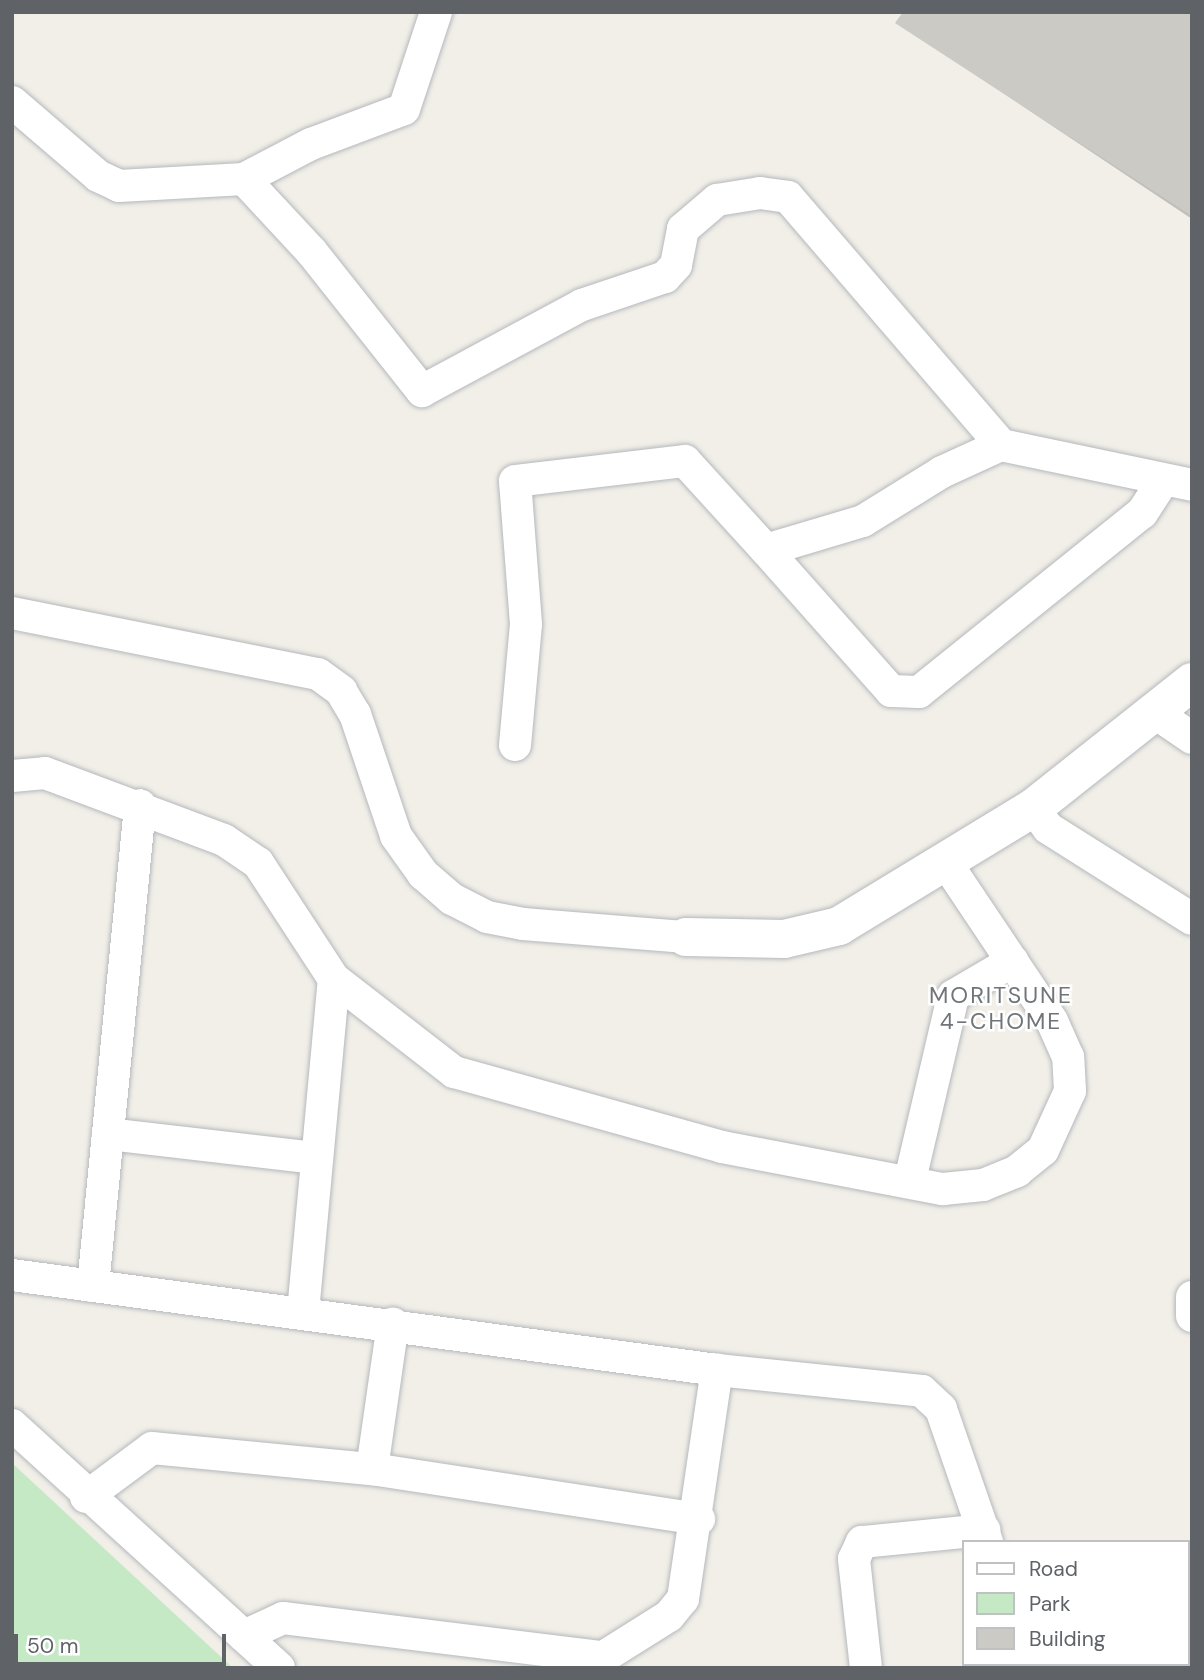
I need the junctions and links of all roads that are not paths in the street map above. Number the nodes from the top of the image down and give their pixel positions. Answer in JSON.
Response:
{"nodes":[{"id":1,"x":436,"y":12,"type":"edge"},
{"id":2,"x":12,"y":102,"type":"edge"},
{"id":3,"x":244,"y":179,"type":"junction"},
{"id":4,"x":1001,"y":445,"type":"junction"},
{"id":5,"x":1177,"y":483,"type":"edge"},
{"id":6,"x":766,"y":550,"type":"junction"},
{"id":7,"x":12,"y":614,"type":"edge"},
{"id":8,"x":1192,"y":682,"type":"edge"},
{"id":9,"x":1154,"y":712,"type":"junction"},
{"id":10,"x":1192,"y":738,"type":"edge"},
{"id":11,"x":515,"y":745,"type":"dead end"},
{"id":12,"x":12,"y":776,"type":"edge"},
{"id":13,"x":139,"y":805,"type":"junction"},
{"id":14,"x":1033,"y":808,"type":"junction"},
{"id":15,"x":947,"y":864,"type":"junction"},
{"id":16,"x":1192,"y":919,"type":"edge"},
{"id":17,"x":686,"y":937,"type":"joint"},
{"id":18,"x":1013,"y":961,"type":"junction"},
{"id":19,"x":334,"y":979,"type":"junction"},
{"id":20,"x":108,"y":1134,"type":"junction"},
{"id":21,"x":314,"y":1158,"type":"junction"},
{"id":22,"x":910,"y":1180,"type":"junction"},
{"id":23,"x":12,"y":1275,"type":"edge"},
{"id":24,"x":93,"y":1286,"type":"junction"},
{"id":25,"x":1192,"y":1297,"type":"edge"},
{"id":26,"x":303,"y":1312,"type":"junction"},
{"id":27,"x":1192,"y":1316,"type":"edge"},
{"id":28,"x":393,"y":1324,"type":"junction"},
{"id":29,"x":717,"y":1370,"type":"junction"},
{"id":30,"x":12,"y":1425,"type":"edge"},
{"id":31,"x":372,"y":1469,"type":"junction"},
{"id":32,"x":86,"y":1497,"type":"junction"},
{"id":33,"x":699,"y":1519,"type":"junction"},
{"id":34,"x":985,"y":1536,"type":"edge"},
{"id":35,"x":244,"y":1636,"type":"junction"},
{"id":36,"x":594,"y":1662,"type":"edge"},
{"id":37,"x":279,"y":1668,"type":"edge"},
{"id":38,"x":866,"y":1668,"type":"edge"}],
"edges":[{"from":1,"to":3,"type":"street"},
{"from":2,"to":3,"type":"street"},
{"from":3,"to":4,"type":"street"},
{"from":4,"to":5,"type":"street"},
{"from":4,"to":6,"type":"street"},
{"from":5,"to":6,"type":"street"},
{"from":6,"to":11,"type":"street"},
{"from":7,"to":17,"type":"street"},
{"from":8,"to":9,"type":"street"},
{"from":9,"to":10,"type":"street"},
{"from":9,"to":14,"type":"street"},
{"from":12,"to":13,"type":"street"},
{"from":13,"to":19,"type":"street"},
{"from":13,"to":20,"type":"street"},
{"from":14,"to":15,"type":"street"},
{"from":14,"to":16,"type":"street"},
{"from":15,"to":17,"type":"street"},
{"from":15,"to":18,"type":"street"},
{"from":18,"to":22,"type":"street"},
{"from":18,"to":22,"type":"street"},
{"from":19,"to":21,"type":"street"},
{"from":19,"to":22,"type":"street"},
{"from":20,"to":21,"type":"street"},
{"from":20,"to":24,"type":"street"},
{"from":21,"to":26,"type":"street"},
{"from":23,"to":24,"type":"street"},
{"from":24,"to":26,"type":"street"},
{"from":25,"to":27,"type":"street"},
{"from":26,"to":28,"type":"street"},
{"from":28,"to":29,"type":"street"},
{"from":28,"to":31,"type":"street"},
{"from":29,"to":33,"type":"street"},
{"from":29,"to":34,"type":"street"},
{"from":30,"to":32,"type":"street"},
{"from":31,"to":32,"type":"street"},
{"from":31,"to":33,"type":"street"},
{"from":32,"to":35,"type":"street"},
{"from":33,"to":36,"type":"street"},
{"from":34,"to":38,"type":"street"},
{"from":35,"to":36,"type":"street"},
{"from":35,"to":37,"type":"street"}]}
